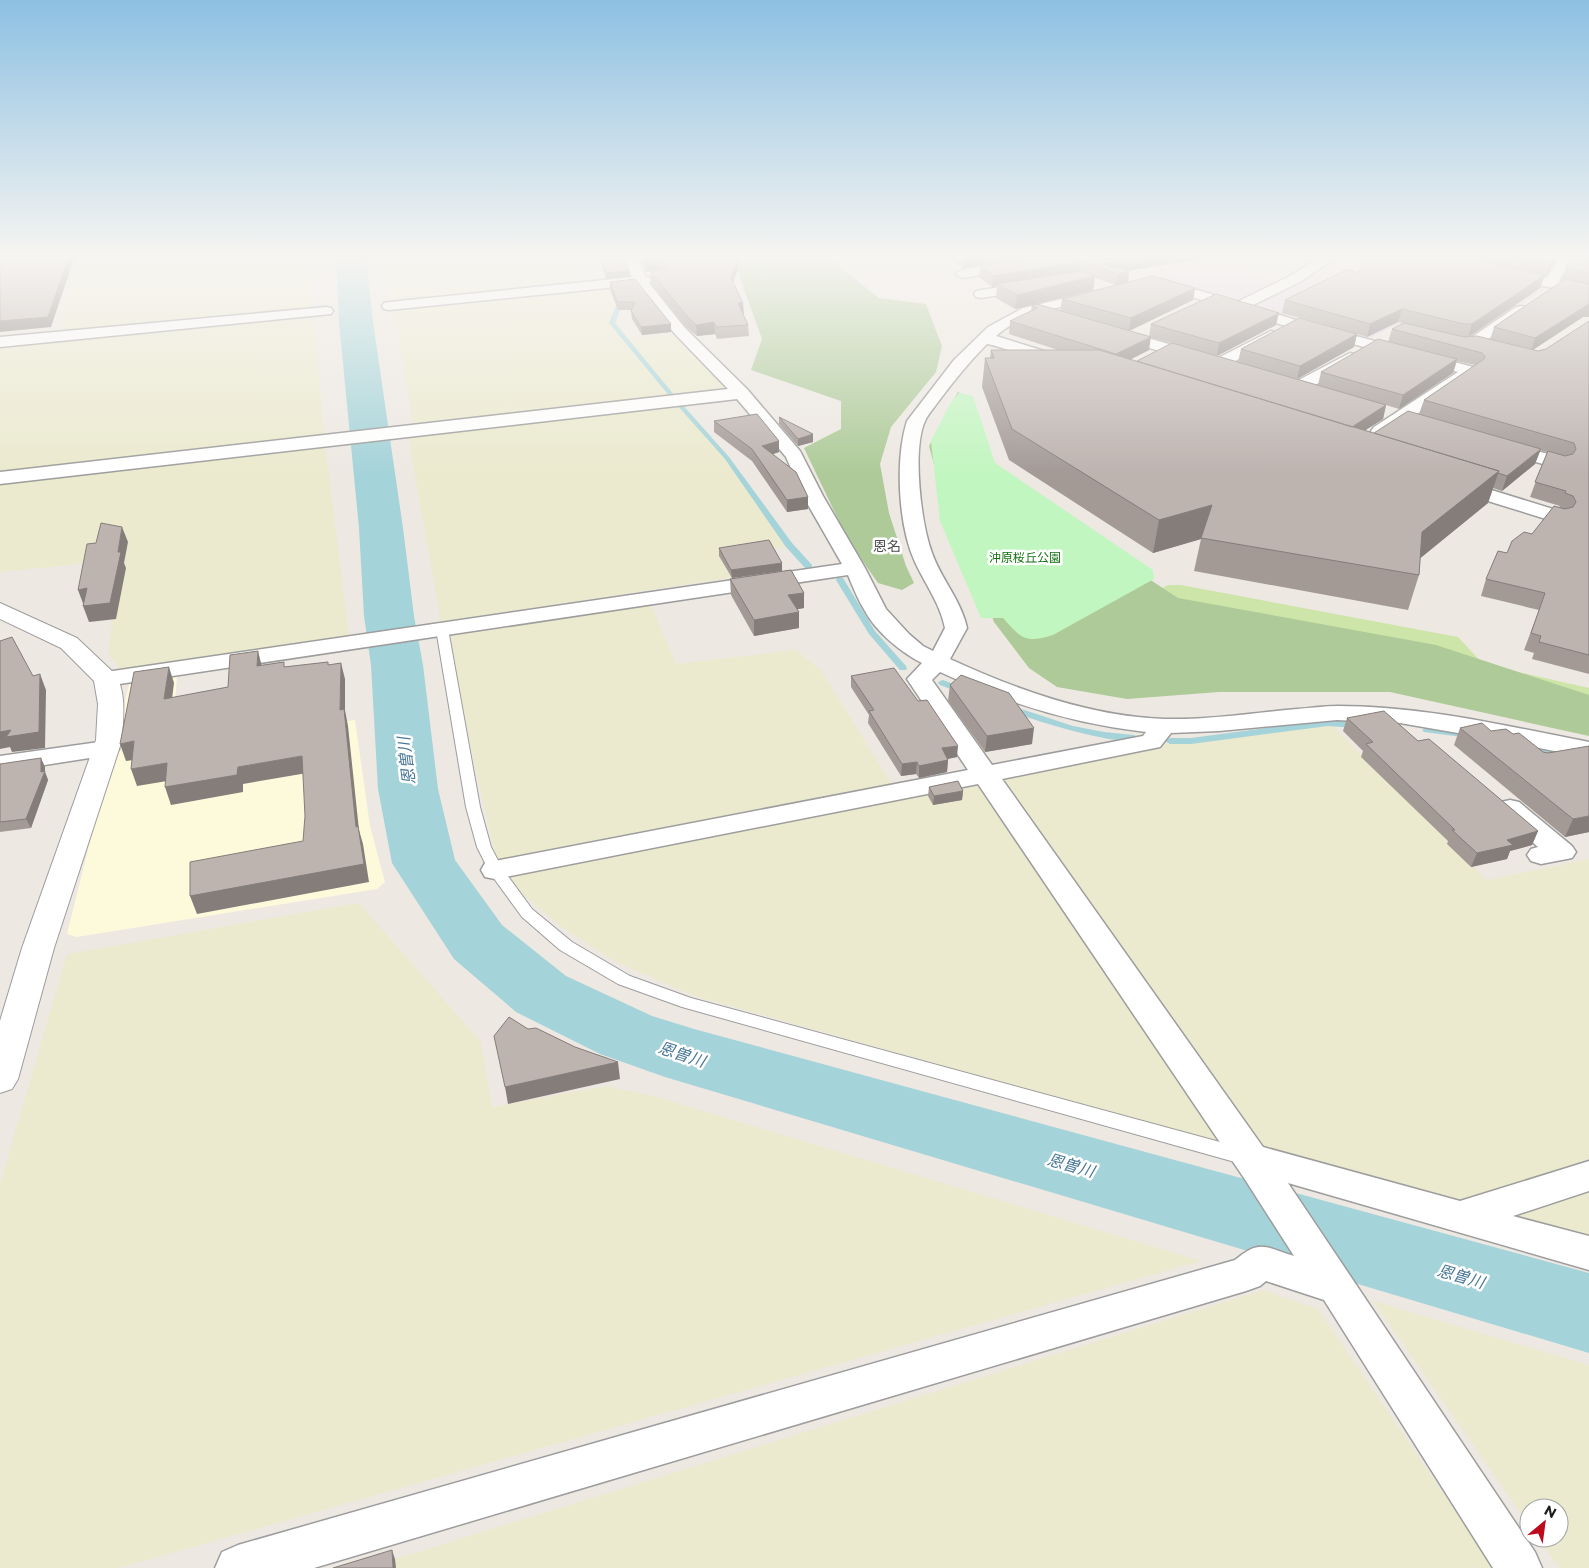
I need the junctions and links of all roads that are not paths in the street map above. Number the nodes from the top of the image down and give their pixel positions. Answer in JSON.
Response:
{"nodes":[{"id":1,"x":135,"y":329,"type":"edge"},
{"id":2,"x":679,"y":329,"type":"edge"},
{"id":3,"x":996,"y":329,"type":"edge"},
{"id":4,"x":1284,"y":329,"type":"edge"},
{"id":5,"x":1314,"y":329,"type":"edge"},
{"id":6,"x":1492,"y":329,"type":"edge"},
{"id":7,"x":1101,"y":330,"type":"edge"},
{"id":8,"x":1146,"y":330,"type":"dead end"},
{"id":9,"x":1389,"y":334,"type":"dead end"},
{"id":10,"x":1130,"y":338,"type":"junction"},
{"id":11,"x":1433,"y":338,"type":"edge"},
{"id":12,"x":985,"y":339,"type":"junction"},
{"id":13,"x":0,"y":342,"type":"edge"},
{"id":14,"x":1473,"y":343,"type":"junction"},
{"id":15,"x":1373,"y":344,"type":"junction"},
{"id":16,"x":1492,"y":348,"type":"edge"},
{"id":17,"x":1168,"y":349,"type":"junction"},
{"id":18,"x":1144,"y":361,"type":"edge"},
{"id":19,"x":1218,"y":364,"type":"junction"},
{"id":20,"x":1076,"y":365,"type":"edge"},
{"id":21,"x":1236,"y":369,"type":"edge"},
{"id":22,"x":1281,"y":382,"type":"edge"},
{"id":23,"x":1299,"y":387,"type":"junction"},
{"id":24,"x":741,"y":393,"type":"junction"},
{"id":25,"x":1318,"y":393,"type":"edge"},
{"id":26,"x":1383,"y":411,"type":"edge"},
{"id":27,"x":1402,"y":417,"type":"junction"},
{"id":28,"x":1420,"y":422,"type":"edge"},
{"id":29,"x":1485,"y":441,"type":"edge"},
{"id":30,"x":1364,"y":442,"type":"edge"},
{"id":31,"x":1560,"y":463,"type":"edge"},
{"id":32,"x":0,"y":478,"type":"edge"},
{"id":33,"x":1441,"y":480,"type":"edge"},
{"id":34,"x":1559,"y":517,"type":"edge"},
{"id":35,"x":855,"y":568,"type":"junction"},
{"id":36,"x":0,"y":610,"type":"edge"},
{"id":37,"x":438,"y":630,"type":"junction"},
{"id":38,"x":937,"y":662,"type":"junction"},
{"id":39,"x":106,"y":679,"type":"junction"},
{"id":40,"x":1400,"y":716,"type":"junction"},
{"id":41,"x":1164,"y":726,"type":"junction"},
{"id":42,"x":1437,"y":747,"type":"edge"},
{"id":43,"x":106,"y":749,"type":"junction"},
{"id":44,"x":1589,"y":750,"type":"edge"},
{"id":45,"x":0,"y":764,"type":"edge"},
{"id":46,"x":984,"y":774,"type":"junction"},
{"id":47,"x":1488,"y":790,"type":"edge"},
{"id":48,"x":1562,"y":851,"type":"dead end"},
{"id":49,"x":495,"y":870,"type":"junction"},
{"id":50,"x":0,"y":1079,"type":"edge"},
{"id":51,"x":1254,"y":1164,"type":"junction"},
{"id":52,"x":1589,"y":1176,"type":"edge"},
{"id":53,"x":1460,"y":1217,"type":"junction"},
{"id":54,"x":1589,"y":1253,"type":"edge"},
{"id":55,"x":1329,"y":1276,"type":"junction"},
{"id":56,"x":238,"y":1568,"type":"edge"},
{"id":57,"x":1519,"y":1568,"type":"edge"}],
"edges":[{"from":1,"to":13,"type":"street"},
{"from":2,"to":24,"type":"street"},
{"from":3,"to":12,"type":"street"},
{"from":4,"to":19,"type":"street"},
{"from":5,"to":15,"type":"street"},
{"from":6,"to":14,"type":"street"},
{"from":7,"to":10,"type":"street"},
{"from":8,"to":10,"type":"street"},
{"from":9,"to":15,"type":"street"},
{"from":10,"to":17,"type":"street"},
{"from":11,"to":14,"type":"street"},
{"from":12,"to":20,"type":"street"},
{"from":12,"to":38,"type":"street"},
{"from":14,"to":16,"type":"street"},
{"from":15,"to":23,"type":"street"},
{"from":15,"to":27,"type":"street"},
{"from":17,"to":18,"type":"street"},
{"from":17,"to":19,"type":"street"},
{"from":19,"to":21,"type":"street"},
{"from":22,"to":23,"type":"street"},
{"from":23,"to":25,"type":"street"},
{"from":24,"to":32,"type":"street"},
{"from":24,"to":35,"type":"street"},
{"from":26,"to":27,"type":"street"},
{"from":27,"to":28,"type":"street"},
{"from":27,"to":30,"type":"street"},
{"from":29,"to":31,"type":"street"},
{"from":33,"to":34,"type":"street"},
{"from":35,"to":37,"type":"street"},
{"from":35,"to":38,"type":"street"},
{"from":36,"to":39,"type":"street"},
{"from":37,"to":39,"type":"street"},
{"from":37,"to":49,"type":"lane"},
{"from":38,"to":41,"type":"street"},
{"from":38,"to":46,"type":"street"},
{"from":39,"to":43,"type":"street"},
{"from":40,"to":41,"type":"street"},
{"from":40,"to":42,"type":"street"},
{"from":40,"to":44,"type":"street"},
{"from":41,"to":46,"type":"street"},
{"from":43,"to":45,"type":"street"},
{"from":43,"to":50,"type":"street"},
{"from":46,"to":49,"type":"street"},
{"from":46,"to":51,"type":"street"},
{"from":47,"to":48,"type":"street"},
{"from":49,"to":51,"type":"lane"},
{"from":51,"to":53,"type":"street"},
{"from":51,"to":55,"type":"street"},
{"from":52,"to":53,"type":"street"},
{"from":53,"to":54,"type":"street"},
{"from":55,"to":56,"type":"street"},
{"from":55,"to":57,"type":"street"}]}
